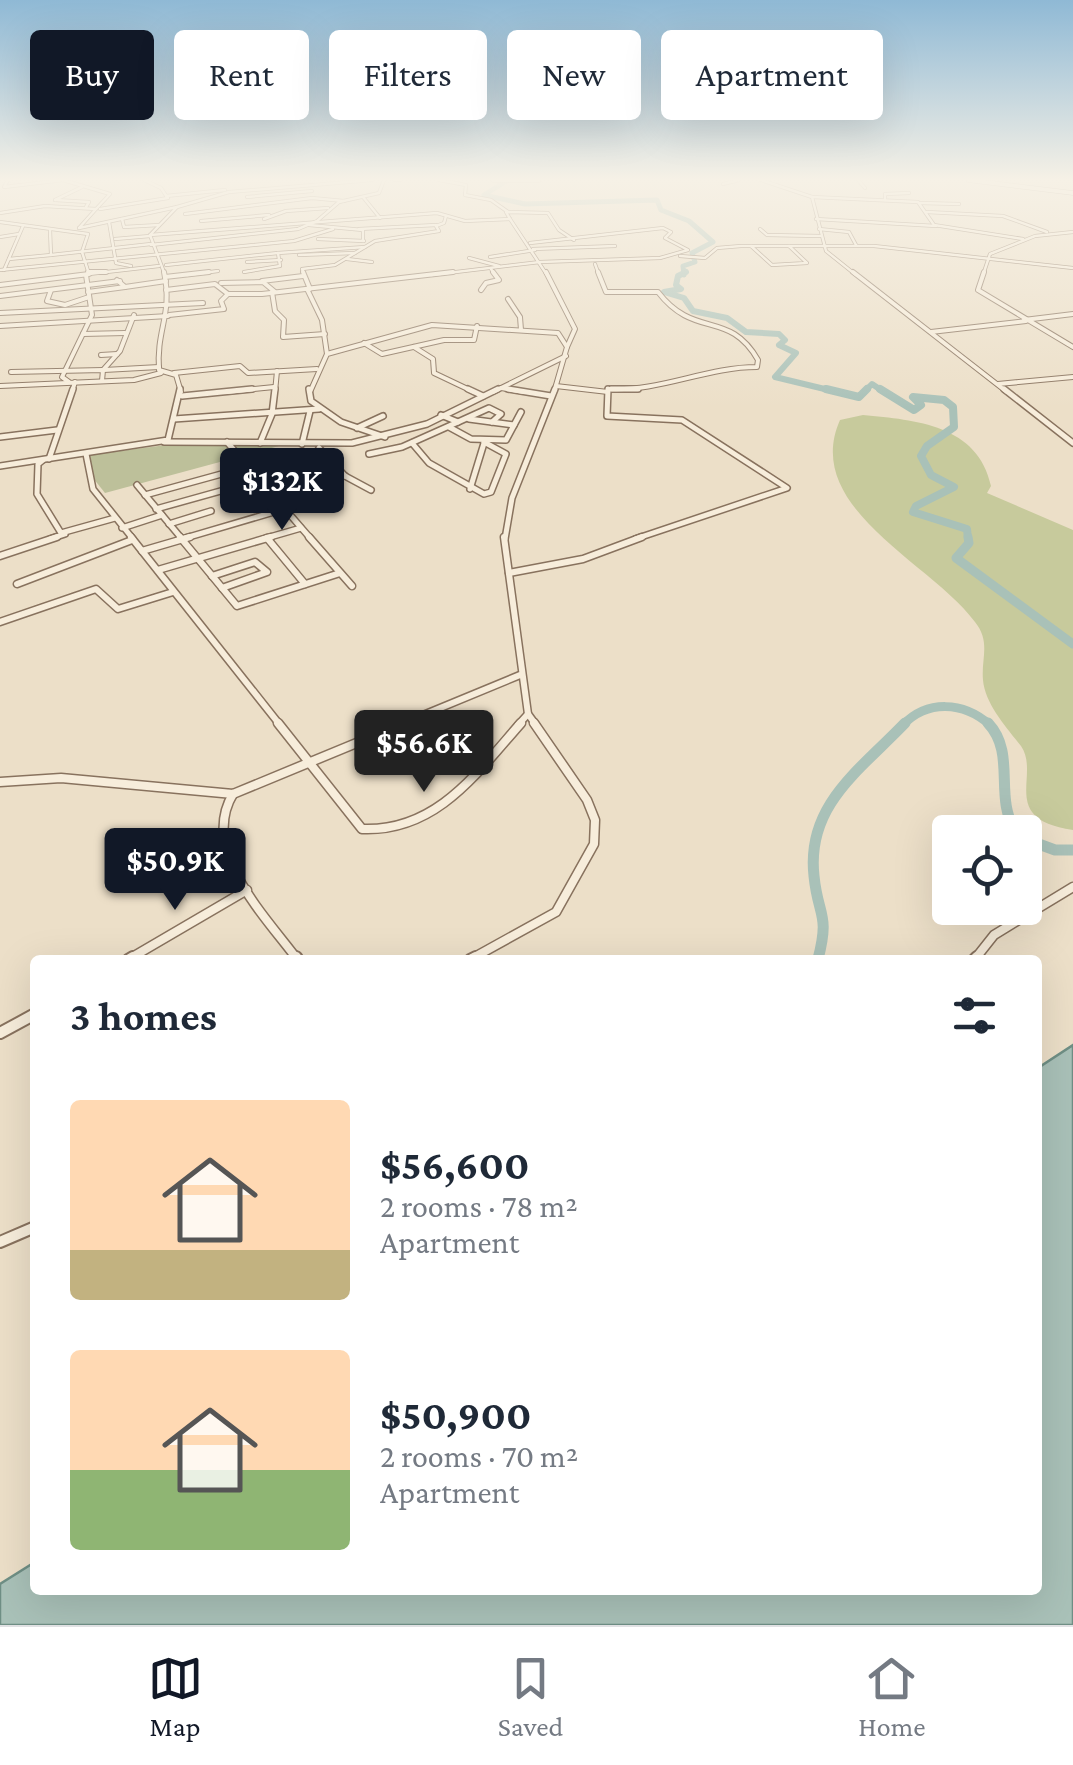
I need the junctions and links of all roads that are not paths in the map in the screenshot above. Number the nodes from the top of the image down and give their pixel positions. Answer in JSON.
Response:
{"nodes":[{"id":1,"x":38,"y":256,"type":"edge"},
{"id":2,"x":82,"y":256,"type":"edge"},
{"id":3,"x":116,"y":256,"type":"edge"},
{"id":4,"x":155,"y":256,"type":"joint"},
{"id":5,"x":174,"y":256,"type":"edge"},
{"id":6,"x":217,"y":256,"type":"edge"},
{"id":7,"x":239,"y":256,"type":"joint"},
{"id":8,"x":279,"y":256,"type":"edge"},
{"id":9,"x":300,"y":256,"type":"edge"},
{"id":10,"x":352,"y":256,"type":"edge"},
{"id":11,"x":497,"y":256,"type":"edge"},
{"id":12,"x":537,"y":256,"type":"edge"},
{"id":13,"x":663,"y":256,"type":"edge"},
{"id":14,"x":761,"y":256,"type":"edge"},
{"id":15,"x":800,"y":256,"type":"edge"},
{"id":16,"x":835,"y":256,"type":"edge"},
{"id":17,"x":966,"y":256,"type":"edge"},
{"id":18,"x":490,"y":257,"type":"dead end"},
{"id":19,"x":0,"y":258,"type":"edge"},
{"id":20,"x":8,"y":258,"type":"junction"},
{"id":21,"x":469,"y":258,"type":"dead end"},
{"id":22,"x":990,"y":258,"type":"junction"},
{"id":23,"x":116,"y":259,"type":"junction"},
{"id":24,"x":347,"y":259,"type":"junction"},
{"id":25,"x":216,"y":260,"type":"junction"},
{"id":26,"x":281,"y":260,"type":"junction"},
{"id":27,"x":247,"y":262,"type":"junction"},
{"id":28,"x":372,"y":262,"type":"dead end"},
{"id":29,"x":540,"y":262,"type":"junction"},
{"id":30,"x":83,"y":263,"type":"junction"},
{"id":31,"x":176,"y":263,"type":"junction"},
{"id":32,"x":590,"y":263,"type":"junction"},
{"id":33,"x":166,"y":265,"type":"dead end"},
{"id":34,"x":159,"y":266,"type":"junction"},
{"id":35,"x":503,"y":267,"type":"junction"},
{"id":36,"x":26,"y":268,"type":"junction"},
{"id":37,"x":144,"y":268,"type":"junction"},
{"id":38,"x":1073,"y":268,"type":"edge"},
{"id":39,"x":302,"y":269,"type":"junction"},
{"id":40,"x":491,"y":269,"type":"junction"},
{"id":41,"x":4,"y":270,"type":"edge"},
{"id":42,"x":117,"y":271,"type":"junction"},
{"id":43,"x":218,"y":271,"type":"junction"},
{"id":44,"x":244,"y":272,"type":"junction"},
{"id":45,"x":87,"y":274,"type":"junction"},
{"id":46,"x":198,"y":274,"type":"junction"},
{"id":47,"x":424,"y":275,"type":"junction"},
{"id":48,"x":303,"y":276,"type":"junction"},
{"id":49,"x":165,"y":279,"type":"junction"},
{"id":50,"x":27,"y":281,"type":"junction"},
{"id":51,"x":120,"y":281,"type":"junction"},
{"id":52,"x":248,"y":281,"type":"junction"},
{"id":53,"x":258,"y":282,"type":"junction"},
{"id":54,"x":429,"y":283,"type":"dead end"},
{"id":55,"x":0,"y":284,"type":"edge"},
{"id":56,"x":220,"y":284,"type":"junction"},
{"id":57,"x":125,"y":286,"type":"junction"},
{"id":58,"x":200,"y":286,"type":"junction"},
{"id":59,"x":308,"y":289,"type":"junction"},
{"id":60,"x":51,"y":290,"type":"junction"},
{"id":61,"x":166,"y":290,"type":"junction"},
{"id":62,"x":481,"y":290,"type":"dead end"},
{"id":63,"x":88,"y":291,"type":"junction"},
{"id":64,"x":27,"y":292,"type":"junction"},
{"id":65,"x":273,"y":292,"type":"junction"},
{"id":66,"x":228,"y":294,"type":"junction"},
{"id":67,"x":0,"y":296,"type":"edge"},
{"id":68,"x":508,"y":298,"type":"dead end"},
{"id":69,"x":203,"y":304,"type":"dead end"},
{"id":70,"x":170,"y":306,"type":"junction"},
{"id":71,"x":144,"y":307,"type":"junction"},
{"id":72,"x":92,"y":310,"type":"junction"},
{"id":73,"x":0,"y":314,"type":"edge"},
{"id":74,"x":1073,"y":314,"type":"edge"},
{"id":75,"x":168,"y":316,"type":"junction"},
{"id":76,"x":133,"y":319,"type":"junction"},
{"id":77,"x":1025,"y":320,"type":"junction"},
{"id":78,"x":90,"y":321,"type":"junction"},
{"id":79,"x":0,"y":326,"type":"edge"},
{"id":80,"x":477,"y":326,"type":"junction"},
{"id":81,"x":521,"y":330,"type":"junction"},
{"id":82,"x":930,"y":332,"type":"junction"},
{"id":83,"x":125,"y":333,"type":"junction"},
{"id":84,"x":83,"y":334,"type":"junction"},
{"id":85,"x":324,"y":334,"type":"junction"},
{"id":86,"x":364,"y":343,"type":"junction"},
{"id":87,"x":414,"y":347,"type":"junction"},
{"id":88,"x":1073,"y":347,"type":"edge"},
{"id":89,"x":567,"y":351,"type":"junction"},
{"id":90,"x":117,"y":354,"type":"junction"},
{"id":91,"x":326,"y":354,"type":"junction"},
{"id":92,"x":102,"y":356,"type":"dead end"},
{"id":93,"x":317,"y":369,"type":"junction"},
{"id":94,"x":103,"y":370,"type":"junction"},
{"id":95,"x":160,"y":370,"type":"junction"},
{"id":96,"x":11,"y":372,"type":"dead end"},
{"id":97,"x":277,"y":372,"type":"junction"},
{"id":98,"x":63,"y":373,"type":"junction"},
{"id":99,"x":174,"y":373,"type":"junction"},
{"id":100,"x":26,"y":374,"type":"junction"},
{"id":101,"x":1073,"y":377,"type":"edge"},
{"id":102,"x":102,"y":381,"type":"junction"},
{"id":103,"x":72,"y":382,"type":"junction"},
{"id":104,"x":31,"y":384,"type":"junction"},
{"id":105,"x":558,"y":384,"type":"junction"},
{"id":106,"x":998,"y":384,"type":"junction"},
{"id":107,"x":2,"y":386,"type":"edge"},
{"id":108,"x":274,"y":386,"type":"junction"},
{"id":109,"x":498,"y":389,"type":"junction"},
{"id":110,"x":608,"y":389,"type":"junction"},
{"id":111,"x":182,"y":396,"type":"junction"},
{"id":112,"x":483,"y":396,"type":"junction"},
{"id":113,"x":551,"y":396,"type":"junction"},
{"id":114,"x":319,"y":409,"type":"junction"},
{"id":115,"x":310,"y":412,"type":"junction"},
{"id":116,"x":521,"y":412,"type":"dead end"},
{"id":117,"x":272,"y":414,"type":"junction"},
{"id":118,"x":441,"y":415,"type":"junction"},
{"id":119,"x":383,"y":416,"type":"dead end"},
{"id":120,"x":466,"y":418,"type":"junction"},
{"id":121,"x":174,"y":420,"type":"junction"},
{"id":122,"x":458,"y":422,"type":"junction"},
{"id":123,"x":492,"y":422,"type":"junction"},
{"id":124,"x":514,"y":425,"type":"junction"},
{"id":125,"x":357,"y":428,"type":"junction"},
{"id":126,"x":57,"y":430,"type":"junction"},
{"id":127,"x":452,"y":430,"type":"junction"},
{"id":128,"x":0,"y":436,"type":"edge"},
{"id":129,"x":385,"y":438,"type":"junction"},
{"id":130,"x":485,"y":441,"type":"junction"},
{"id":131,"x":164,"y":442,"type":"junction"},
{"id":132,"x":226,"y":442,"type":"junction"},
{"id":133,"x":260,"y":442,"type":"junction"},
{"id":134,"x":412,"y":443,"type":"junction"},
{"id":135,"x":1073,"y":443,"type":"edge"},
{"id":136,"x":302,"y":444,"type":"junction"},
{"id":137,"x":316,"y":444,"type":"junction"},
{"id":138,"x":322,"y":452,"type":"junction"},
{"id":139,"x":86,"y":454,"type":"junction"},
{"id":140,"x":369,"y":454,"type":"dead end"},
{"id":141,"x":46,"y":459,"type":"junction"},
{"id":142,"x":0,"y":466,"type":"edge"},
{"id":143,"x":247,"y":467,"type":"junction"},
{"id":144,"x":474,"y":475,"type":"junction"},
{"id":145,"x":346,"y":476,"type":"junction"},
{"id":146,"x":453,"y":477,"type":"junction"},
{"id":147,"x":496,"y":479,"type":"junction"},
{"id":148,"x":260,"y":480,"type":"junction"},
{"id":149,"x":136,"y":485,"type":"dead end"},
{"id":150,"x":470,"y":488,"type":"junction"},
{"id":151,"x":371,"y":490,"type":"dead end"},
{"id":152,"x":272,"y":494,"type":"junction"},
{"id":153,"x":144,"y":495,"type":"junction"},
{"id":154,"x":230,"y":506,"type":"dead end"},
{"id":155,"x":284,"y":509,"type":"junction"},
{"id":156,"x":211,"y":511,"type":"dead end"},
{"id":157,"x":159,"y":512,"type":"junction"},
{"id":158,"x":115,"y":518,"type":"junction"},
{"id":159,"x":169,"y":524,"type":"junction"},
{"id":160,"x":122,"y":528,"type":"junction"},
{"id":161,"x":301,"y":528,"type":"junction"},
{"id":162,"x":65,"y":534,"type":"junction"},
{"id":163,"x":268,"y":538,"type":"junction"},
{"id":164,"x":181,"y":539,"type":"junction"},
{"id":165,"x":132,"y":540,"type":"junction"},
{"id":166,"x":142,"y":551,"type":"junction"},
{"id":167,"x":0,"y":556,"type":"edge"},
{"id":168,"x":198,"y":558,"type":"junction"},
{"id":169,"x":158,"y":570,"type":"junction"},
{"id":170,"x":340,"y":573,"type":"junction"},
{"id":171,"x":509,"y":573,"type":"junction"},
{"id":172,"x":212,"y":576,"type":"junction"},
{"id":173,"x":17,"y":584,"type":"dead end"},
{"id":174,"x":305,"y":584,"type":"junction"},
{"id":175,"x":352,"y":586,"type":"dead end"},
{"id":176,"x":222,"y":588,"type":"junction"},
{"id":177,"x":173,"y":592,"type":"junction"},
{"id":178,"x":0,"y":622,"type":"edge"},
{"id":179,"x":518,"y":679,"type":"junction"},
{"id":180,"x":528,"y":714,"type":"junction"},
{"id":181,"x":310,"y":764,"type":"junction"},
{"id":182,"x":0,"y":782,"type":"edge"},
{"id":183,"x":233,"y":794,"type":"junction"},
{"id":184,"x":1073,"y":887,"type":"edge"},
{"id":185,"x":247,"y":890,"type":"junction"},
{"id":186,"x":137,"y":955,"type":"edge"},
{"id":187,"x":294,"y":955,"type":"edge"},
{"id":188,"x":479,"y":955,"type":"edge"},
{"id":189,"x":978,"y":955,"type":"edge"},
{"id":190,"x":30,"y":1017,"type":"edge"},
{"id":191,"x":0,"y":1033,"type":"edge"},
{"id":192,"x":30,"y":1229,"type":"edge"},
{"id":193,"x":0,"y":1242,"type":"edge"}],
"edges":[{"from":1,"to":20,"type":"street"},
{"from":2,"to":30,"type":"street"},
{"from":3,"to":23,"type":"street"},
{"from":4,"to":23,"type":"street"},
{"from":4,"to":34,"type":"street"},
{"from":5,"to":31,"type":"street"},
{"from":6,"to":25,"type":"street"},
{"from":7,"to":25,"type":"street"},
{"from":7,"to":27,"type":"street"},
{"from":8,"to":26,"type":"street"},
{"from":9,"to":39,"type":"street"},
{"from":10,"to":24,"type":"street"},
{"from":11,"to":18,"type":"street"},
{"from":12,"to":29,"type":"street"},
{"from":13,"to":32,"type":"street"},
{"from":14,"to":15,"type":"street"},
{"from":16,"to":82,"type":"street"},
{"from":17,"to":22,"type":"street"},
{"from":19,"to":20,"type":"street"},
{"from":20,"to":41,"type":"street"},
{"from":21,"to":35,"type":"street"},
{"from":22,"to":38,"type":"street"},
{"from":22,"to":77,"type":"street"},
{"from":23,"to":30,"type":"street"},
{"from":23,"to":37,"type":"street"},
{"from":24,"to":28,"type":"street"},
{"from":24,"to":39,"type":"street"},
{"from":25,"to":31,"type":"street"},
{"from":25,"to":43,"type":"street"},
{"from":26,"to":27,"type":"street"},
{"from":26,"to":44,"type":"street"},
{"from":27,"to":44,"type":"street"},
{"from":29,"to":32,"type":"street"},
{"from":29,"to":35,"type":"street"},
{"from":29,"to":89,"type":"street"},
{"from":30,"to":36,"type":"street"},
{"from":30,"to":45,"type":"street"},
{"from":31,"to":33,"type":"street"},
{"from":32,"to":110,"type":"street"},
{"from":34,"to":37,"type":"street"},
{"from":34,"to":49,"type":"street"},
{"from":35,"to":40,"type":"street"},
{"from":36,"to":41,"type":"street"},
{"from":36,"to":50,"type":"street"},
{"from":37,"to":42,"type":"street"},
{"from":39,"to":48,"type":"street"},
{"from":40,"to":47,"type":"street"},
{"from":40,"to":62,"type":"street"},
{"from":41,"to":55,"type":"street"},
{"from":42,"to":45,"type":"street"},
{"from":42,"to":51,"type":"street"},
{"from":43,"to":46,"type":"street"},
{"from":43,"to":56,"type":"street"},
{"from":44,"to":52,"type":"street"},
{"from":45,"to":50,"type":"street"},
{"from":45,"to":63,"type":"street"},
{"from":46,"to":49,"type":"street"},
{"from":46,"to":58,"type":"street"},
{"from":47,"to":54,"type":"street"},
{"from":47,"to":59,"type":"street"},
{"from":48,"to":53,"type":"street"},
{"from":48,"to":59,"type":"street"},
{"from":49,"to":57,"type":"street"},
{"from":49,"to":61,"type":"street"},
{"from":50,"to":55,"type":"street"},
{"from":50,"to":64,"type":"street"},
{"from":51,"to":57,"type":"street"},
{"from":51,"to":63,"type":"street"},
{"from":52,"to":53,"type":"street"},
{"from":52,"to":56,"type":"street"},
{"from":53,"to":65,"type":"street"},
{"from":56,"to":58,"type":"street"},
{"from":56,"to":66,"type":"street"},
{"from":57,"to":63,"type":"street"},
{"from":58,"to":61,"type":"street"},
{"from":59,"to":65,"type":"street"},
{"from":59,"to":85,"type":"street"},
{"from":60,"to":63,"type":"street"},
{"from":60,"to":63,"type":"street"},
{"from":60,"to":64,"type":"street"},
{"from":61,"to":70,"type":"street"},
{"from":63,"to":72,"type":"street"},
{"from":64,"to":67,"type":"street"},
{"from":65,"to":66,"type":"street"},
{"from":65,"to":85,"type":"street"},
{"from":66,"to":75,"type":"street"},
{"from":68,"to":81,"type":"street"},
{"from":69,"to":70,"type":"street"},
{"from":70,"to":71,"type":"street"},
{"from":70,"to":75,"type":"street"},
{"from":71,"to":72,"type":"street"},
{"from":71,"to":76,"type":"street"},
{"from":72,"to":73,"type":"street"},
{"from":72,"to":78,"type":"street"},
{"from":74,"to":77,"type":"street"},
{"from":75,"to":76,"type":"street"},
{"from":75,"to":95,"type":"street"},
{"from":76,"to":78,"type":"street"},
{"from":76,"to":83,"type":"street"},
{"from":77,"to":82,"type":"street"},
{"from":77,"to":88,"type":"street"},
{"from":78,"to":79,"type":"street"},
{"from":78,"to":84,"type":"street"},
{"from":80,"to":81,"type":"street"},
{"from":80,"to":86,"type":"street"},
{"from":80,"to":87,"type":"street"},
{"from":81,"to":89,"type":"street"},
{"from":82,"to":106,"type":"street"},
{"from":83,"to":84,"type":"street"},
{"from":83,"to":90,"type":"street"},
{"from":84,"to":98,"type":"street"},
{"from":85,"to":91,"type":"street"},
{"from":86,"to":87,"type":"street"},
{"from":86,"to":91,"type":"street"},
{"from":87,"to":112,"type":"street"},
{"from":89,"to":105,"type":"street"},
{"from":89,"to":109,"type":"street"},
{"from":90,"to":92,"type":"street"},
{"from":90,"to":94,"type":"street"},
{"from":91,"to":93,"type":"street"},
{"from":93,"to":97,"type":"street"},
{"from":93,"to":114,"type":"street"},
{"from":94,"to":95,"type":"street"},
{"from":94,"to":98,"type":"street"},
{"from":94,"to":102,"type":"street"},
{"from":95,"to":99,"type":"street"},
{"from":95,"to":102,"type":"street"},
{"from":96,"to":100,"type":"street"},
{"from":97,"to":99,"type":"street"},
{"from":97,"to":108,"type":"street"},
{"from":98,"to":100,"type":"street"},
{"from":98,"to":103,"type":"street"},
{"from":98,"to":104,"type":"street"},
{"from":99,"to":111,"type":"street"},
{"from":100,"to":107,"type":"street"},
{"from":101,"to":106,"type":"street"},
{"from":102,"to":103,"type":"street"},
{"from":103,"to":104,"type":"street"},
{"from":103,"to":126,"type":"street"},
{"from":104,"to":107,"type":"street"},
{"from":105,"to":110,"type":"street"},
{"from":105,"to":113,"type":"street"},
{"from":106,"to":135,"type":"street"},
{"from":108,"to":111,"type":"street"},
{"from":108,"to":117,"type":"street"},
{"from":109,"to":112,"type":"street"},
{"from":109,"to":113,"type":"street"},
{"from":110,"to":171,"type":"street"},
{"from":111,"to":121,"type":"street"},
{"from":112,"to":118,"type":"street"},
{"from":113,"to":171,"type":"street"},
{"from":114,"to":115,"type":"street"},
{"from":114,"to":125,"type":"street"},
{"from":115,"to":117,"type":"street"},
{"from":115,"to":136,"type":"street"},
{"from":116,"to":124,"type":"street"},
{"from":117,"to":121,"type":"street"},
{"from":117,"to":133,"type":"street"},
{"from":118,"to":122,"type":"street"},
{"from":118,"to":129,"type":"street"},
{"from":119,"to":125,"type":"street"},
{"from":120,"to":122,"type":"street"},
{"from":120,"to":123,"type":"street"},
{"from":120,"to":123,"type":"street"},
{"from":121,"to":131,"type":"street"},
{"from":122,"to":127,"type":"street"},
{"from":123,"to":124,"type":"street"},
{"from":124,"to":130,"type":"street"},
{"from":125,"to":129,"type":"street"},
{"from":126,"to":128,"type":"street"},
{"from":126,"to":141,"type":"street"},
{"from":127,"to":130,"type":"street"},
{"from":127,"to":134,"type":"street"},
{"from":129,"to":137,"type":"street"},
{"from":130,"to":144,"type":"street"},
{"from":130,"to":147,"type":"street"},
{"from":131,"to":132,"type":"street"},
{"from":131,"to":139,"type":"street"},
{"from":132,"to":133,"type":"street"},
{"from":132,"to":143,"type":"street"},
{"from":133,"to":136,"type":"street"},
{"from":134,"to":140,"type":"street"},
{"from":134,"to":146,"type":"street"},
{"from":136,"to":137,"type":"street"},
{"from":137,"to":138,"type":"street"},
{"from":138,"to":145,"type":"street"},
{"from":138,"to":145,"type":"street"},
{"from":139,"to":141,"type":"street"},
{"from":139,"to":158,"type":"street"},
{"from":141,"to":142,"type":"street"},
{"from":141,"to":162,"type":"street"},
{"from":143,"to":148,"type":"street"},
{"from":143,"to":153,"type":"street"},
{"from":144,"to":146,"type":"street"},
{"from":144,"to":147,"type":"street"},
{"from":144,"to":150,"type":"street"},
{"from":145,"to":151,"type":"street"},
{"from":146,"to":150,"type":"street"},
{"from":147,"to":150,"type":"street"},
{"from":148,"to":152,"type":"street"},
{"from":148,"to":157,"type":"street"},
{"from":149,"to":153,"type":"street"},
{"from":152,"to":154,"type":"street"},
{"from":152,"to":155,"type":"street"},
{"from":153,"to":157,"type":"street"},
{"from":155,"to":161,"type":"street"},
{"from":155,"to":164,"type":"street"},
{"from":156,"to":159,"type":"street"},
{"from":157,"to":159,"type":"street"},
{"from":157,"to":160,"type":"street"},
{"from":158,"to":160,"type":"street"},
{"from":158,"to":162,"type":"street"},
{"from":159,"to":164,"type":"street"},
{"from":160,"to":165,"type":"street"},
{"from":161,"to":163,"type":"street"},
{"from":161,"to":170,"type":"street"},
{"from":162,"to":167,"type":"street"},
{"from":163,"to":168,"type":"street"},
{"from":163,"to":174,"type":"street"},
{"from":164,"to":166,"type":"street"},
{"from":164,"to":168,"type":"street"},
{"from":165,"to":166,"type":"street"},
{"from":165,"to":173,"type":"street"},
{"from":166,"to":169,"type":"street"},
{"from":168,"to":169,"type":"street"},
{"from":168,"to":172,"type":"street"},
{"from":169,"to":177,"type":"street"},
{"from":170,"to":174,"type":"street"},
{"from":170,"to":175,"type":"street"},
{"from":171,"to":179,"type":"street"},
{"from":172,"to":176,"type":"street"},
{"from":172,"to":176,"type":"street"},
{"from":174,"to":176,"type":"street"},
{"from":177,"to":178,"type":"street"},
{"from":177,"to":181,"type":"street"},
{"from":179,"to":180,"type":"street"},
{"from":179,"to":181,"type":"street"},
{"from":180,"to":181,"type":"street"},
{"from":180,"to":188,"type":"street"},
{"from":181,"to":183,"type":"street"},
{"from":182,"to":183,"type":"street"},
{"from":183,"to":185,"type":"street"},
{"from":184,"to":189,"type":"street"},
{"from":185,"to":186,"type":"street"},
{"from":185,"to":187,"type":"street"},
{"from":190,"to":191,"type":"street"},
{"from":192,"to":193,"type":"street"}]}
